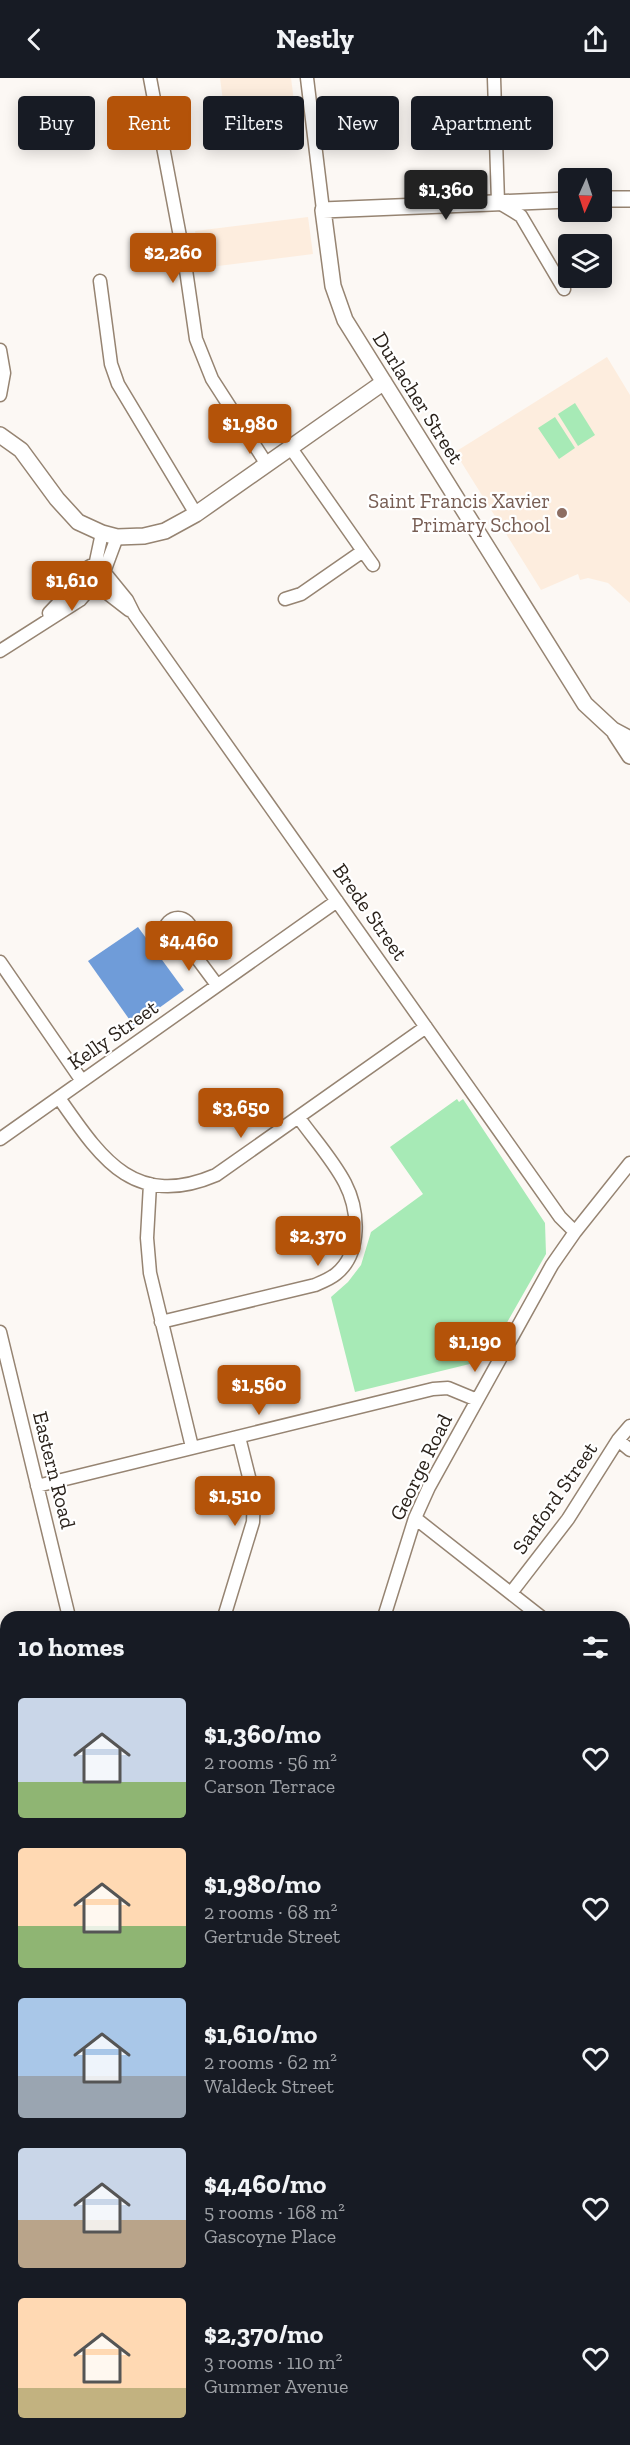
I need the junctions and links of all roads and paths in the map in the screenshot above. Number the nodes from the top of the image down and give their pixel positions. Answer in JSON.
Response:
{"nodes":[{"id":1,"x":150,"y":78,"type":"edge"},
{"id":2,"x":307,"y":78,"type":"edge"},
{"id":3,"x":494,"y":78,"type":"edge"},
{"id":4,"x":630,"y":197,"type":"edge"},
{"id":5,"x":612,"y":198,"type":"edge"},
{"id":6,"x":558,"y":200,"type":"edge"},
{"id":7,"x":498,"y":202,"type":"junction"},
{"id":8,"x":323,"y":210,"type":"junction"},
{"id":9,"x":100,"y":281,"type":"dead end"},
{"id":10,"x":564,"y":289,"type":"dead end"},
{"id":11,"x":0,"y":350,"type":"edge"},
{"id":12,"x":384,"y":382,"type":"junction"},
{"id":13,"x":0,"y":394,"type":"edge"},
{"id":14,"x":0,"y":435,"type":"edge"},
{"id":15,"x":290,"y":447,"type":"junction"},
{"id":16,"x":266,"y":464,"type":"junction"},
{"id":17,"x":196,"y":514,"type":"junction"},
{"id":18,"x":109,"y":535,"type":"junction"},
{"id":19,"x":363,"y":551,"type":"junction"},
{"id":20,"x":374,"y":565,"type":"dead end"},
{"id":21,"x":102,"y":570,"type":"junction"},
{"id":22,"x":91,"y":583,"type":"junction"},
{"id":23,"x":285,"y":599,"type":"dead end"},
{"id":24,"x":134,"y":614,"type":"junction"},
{"id":25,"x":0,"y":651,"type":"edge"},
{"id":26,"x":613,"y":730,"type":"junction"},
{"id":27,"x":630,"y":739,"type":"edge"},
{"id":28,"x":630,"y":756,"type":"edge"},
{"id":29,"x":337,"y":901,"type":"junction"},
{"id":30,"x":185,"y":942,"type":"dead end"},
{"id":31,"x":0,"y":962,"type":"edge"},
{"id":32,"x":217,"y":985,"type":"junction"},
{"id":33,"x":426,"y":1027,"type":"junction"},
{"id":34,"x":82,"y":1081,"type":"junction"},
{"id":35,"x":59,"y":1098,"type":"junction"},
{"id":36,"x":299,"y":1118,"type":"junction"},
{"id":37,"x":0,"y":1139,"type":"edge"},
{"id":38,"x":630,"y":1162,"type":"edge"},
{"id":39,"x":150,"y":1184,"type":"junction"},
{"id":40,"x":575,"y":1232,"type":"junction"},
{"id":41,"x":161,"y":1322,"type":"junction"},
{"id":42,"x":0,"y":1332,"type":"edge"},
{"id":43,"x":477,"y":1400,"type":"junction"},
{"id":44,"x":630,"y":1426,"type":"edge"},
{"id":45,"x":239,"y":1437,"type":"junction"},
{"id":46,"x":618,"y":1440,"type":"junction"},
{"id":47,"x":192,"y":1447,"type":"junction"},
{"id":48,"x":630,"y":1450,"type":"edge"},
{"id":49,"x":38,"y":1486,"type":"junction"},
{"id":50,"x":415,"y":1518,"type":"junction"},
{"id":51,"x":511,"y":1593,"type":"junction"},
{"id":52,"x":68,"y":1611,"type":"edge"},
{"id":53,"x":226,"y":1611,"type":"edge"},
{"id":54,"x":386,"y":1611,"type":"edge"},
{"id":55,"x":534,"y":1611,"type":"edge"}],
"edges":[{"from":1,"to":16,"type":"street"},
{"from":2,"to":8,"type":"street","name":"Durlacher Street"},
{"from":3,"to":7,"type":"street"},
{"from":4,"to":5,"type":"main road"},
{"from":6,"to":7,"type":"main road"},
{"from":7,"to":8,"type":"main road"},
{"from":7,"to":10,"type":"street"},
{"from":8,"to":12,"type":"main road","name":"Durlacher Street"},
{"from":9,"to":17,"type":"street"},
{"from":11,"to":13,"type":"street"},
{"from":12,"to":15,"type":"main road"},
{"from":12,"to":26,"type":"main road","name":"Durlacher Street"},
{"from":14,"to":18,"type":"main road"},
{"from":15,"to":16,"type":"main road"},
{"from":15,"to":19,"type":"street"},
{"from":16,"to":17,"type":"main road"},
{"from":17,"to":18,"type":"main road"},
{"from":18,"to":21,"type":"street"},
{"from":19,"to":20,"type":"street"},
{"from":19,"to":23,"type":"street"},
{"from":21,"to":22,"type":"street"},
{"from":21,"to":22,"type":"street"},
{"from":21,"to":24,"type":"street","name":"Brede Street"},
{"from":22,"to":24,"type":"street","name":"Brede Street"},
{"from":22,"to":25,"type":"street"},
{"from":24,"to":29,"type":"street","name":"Brede Street"},
{"from":26,"to":27,"type":"main road","name":"Durlacher Street"},
{"from":26,"to":28,"type":"main road","name":"Durlacher Street"},
{"from":29,"to":32,"type":"street","name":"Kelly Street"},
{"from":29,"to":33,"type":"street","name":"Brede Street"},
{"from":30,"to":32,"type":"street"},
{"from":31,"to":34,"type":"street"},
{"from":32,"to":34,"type":"street","name":"Kelly Street"},
{"from":33,"to":36,"type":"street"},
{"from":33,"to":40,"type":"street","name":"Brede Street"},
{"from":34,"to":35,"type":"street","name":"Kelly Street"},
{"from":35,"to":37,"type":"street","name":"Kelly Street"},
{"from":35,"to":39,"type":"street"},
{"from":36,"to":39,"type":"street"},
{"from":36,"to":41,"type":"street"},
{"from":38,"to":40,"type":"street","name":"George Road"},
{"from":39,"to":41,"type":"street"},
{"from":40,"to":43,"type":"street","name":"George Road"},
{"from":41,"to":47,"type":"street"},
{"from":42,"to":49,"type":"street","name":"Eastern Road"},
{"from":43,"to":45,"type":"street"},
{"from":43,"to":50,"type":"street","name":"George Road"},
{"from":44,"to":46,"type":"street","name":"Sanford Street"},
{"from":45,"to":47,"type":"street"},
{"from":45,"to":53,"type":"street"},
{"from":46,"to":48,"type":"street"},
{"from":46,"to":51,"type":"street","name":"Sanford Street"},
{"from":47,"to":49,"type":"street"},
{"from":49,"to":52,"type":"street","name":"Eastern Road"},
{"from":50,"to":51,"type":"street"},
{"from":50,"to":54,"type":"street","name":"George Road"},
{"from":51,"to":55,"type":"street"}]}
